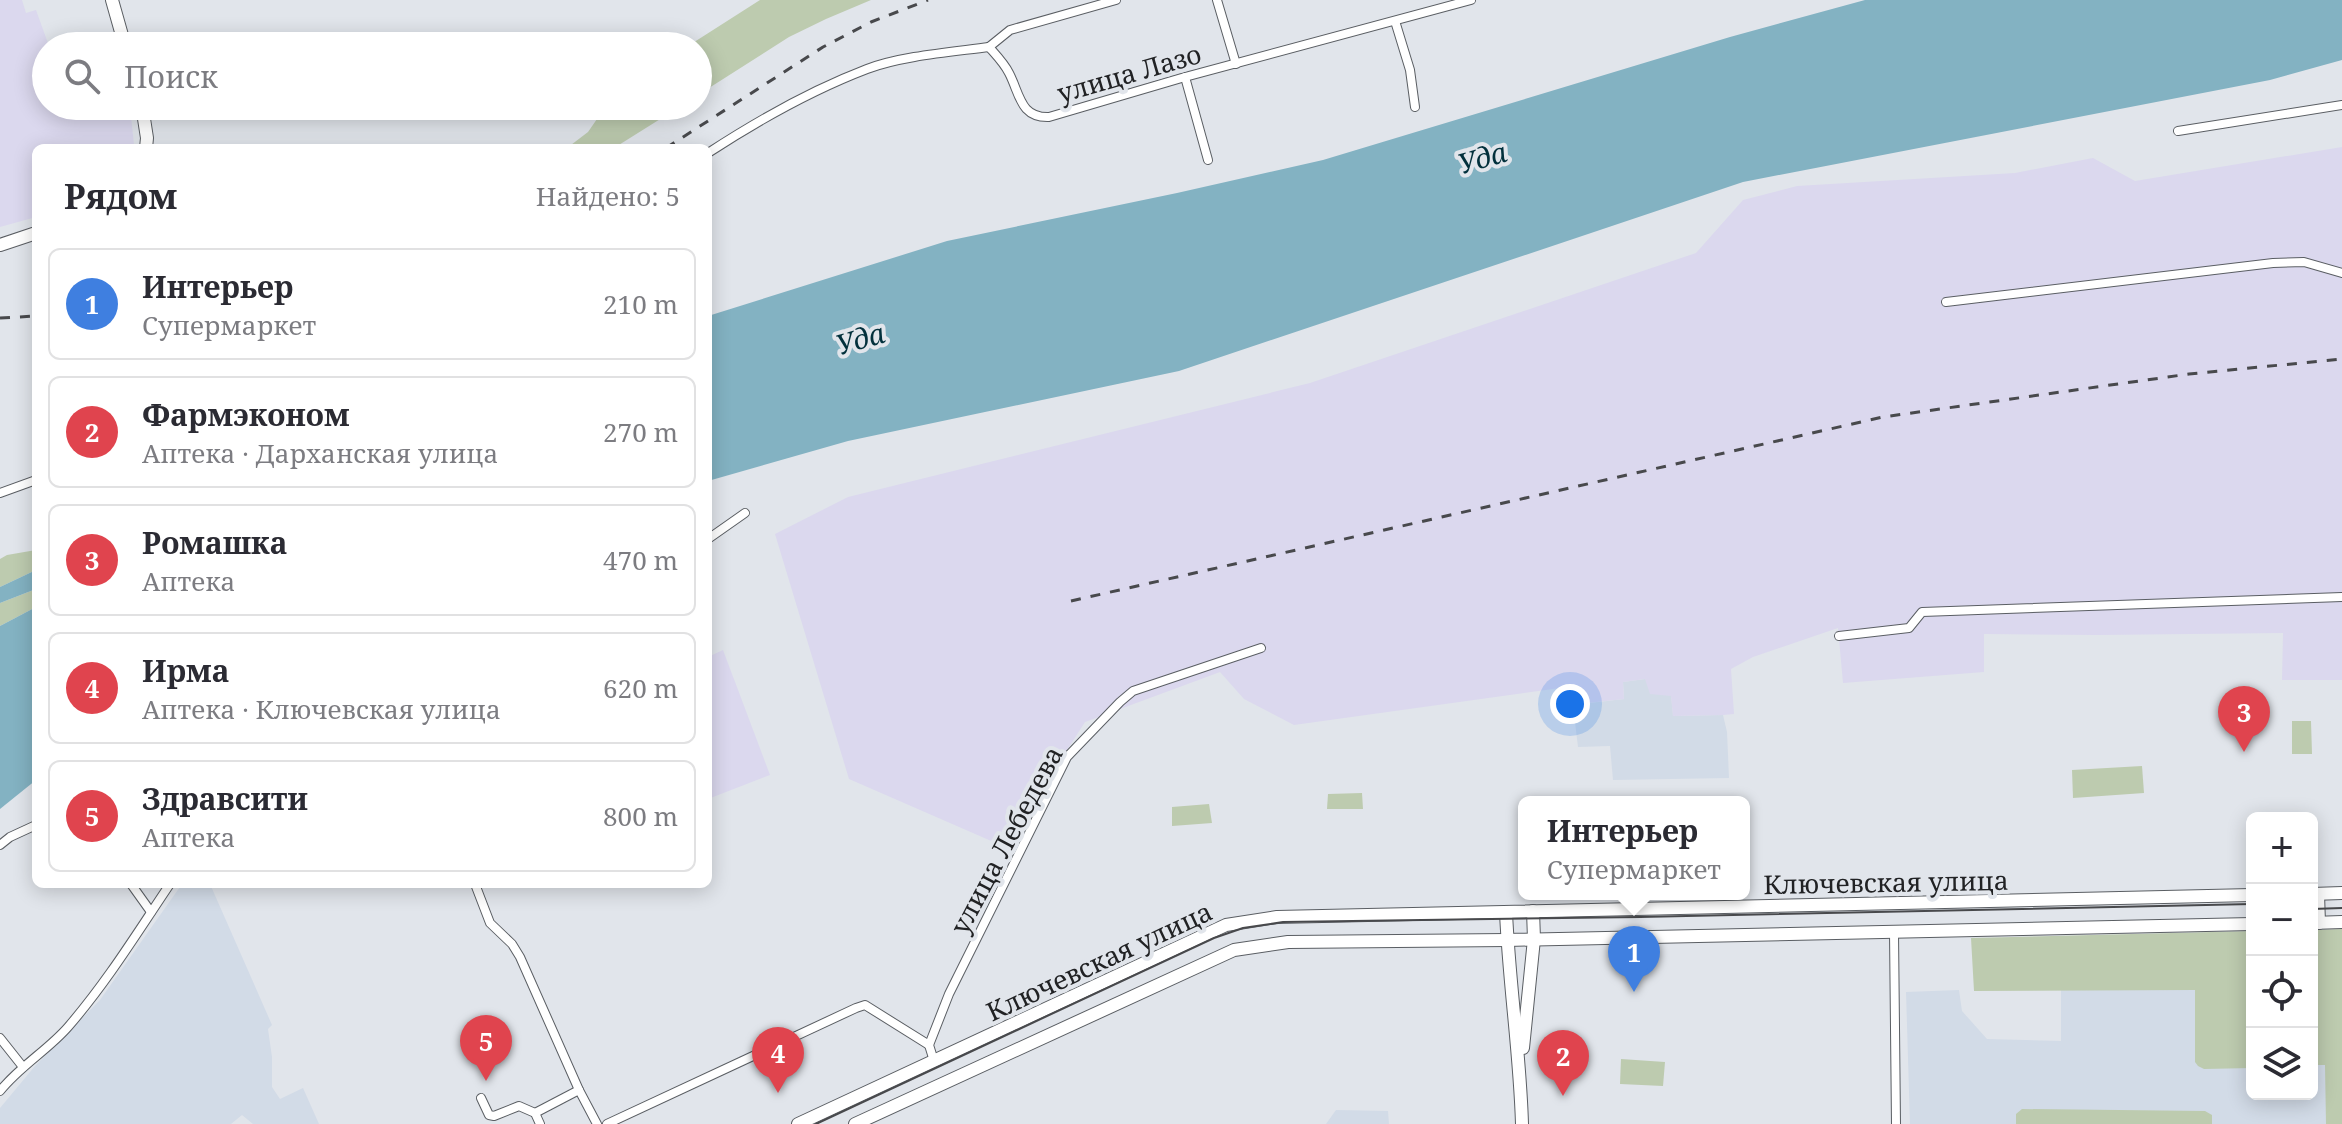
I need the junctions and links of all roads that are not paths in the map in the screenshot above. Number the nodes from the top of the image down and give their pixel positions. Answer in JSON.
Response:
{"nodes":[{"id":1,"x":112,"y":0,"type":"edge"},
{"id":2,"x":1095,"y":0,"type":"edge"},
{"id":3,"x":1116,"y":0,"type":"edge"},
{"id":4,"x":1217,"y":0,"type":"edge"},
{"id":5,"x":1471,"y":0,"type":"edge"},
{"id":6,"x":1086,"y":7,"type":"junction"},
{"id":7,"x":1395,"y":21,"type":"junction"},
{"id":8,"x":121,"y":32,"type":"edge"},
{"id":9,"x":989,"y":47,"type":"junction"},
{"id":10,"x":1236,"y":64,"type":"junction"},
{"id":11,"x":1185,"y":77,"type":"junction"},
{"id":12,"x":2342,"y":105,"type":"edge"},
{"id":13,"x":1415,"y":107,"type":"dead end"},
{"id":14,"x":144,"y":120,"type":"edge"},
{"id":15,"x":2178,"y":131,"type":"dead end"},
{"id":16,"x":146,"y":144,"type":"edge"},
{"id":17,"x":712,"y":151,"type":"edge"},
{"id":18,"x":1208,"y":160,"type":"dead end"},
{"id":19,"x":32,"y":234,"type":"edge"},
{"id":20,"x":0,"y":245,"type":"edge"},
{"id":21,"x":2342,"y":273,"type":"edge"},
{"id":22,"x":1946,"y":302,"type":"dead end"},
{"id":23,"x":32,"y":481,"type":"edge"},
{"id":24,"x":1,"y":493,"type":"edge"},
{"id":25,"x":745,"y":513,"type":"dead end"},
{"id":26,"x":712,"y":536,"type":"edge"},
{"id":27,"x":2342,"y":597,"type":"edge"},
{"id":28,"x":1839,"y":636,"type":"dead end"},
{"id":29,"x":1261,"y":648,"type":"dead end"},
{"id":30,"x":32,"y":827,"type":"edge"},
{"id":31,"x":0,"y":845,"type":"edge"},
{"id":32,"x":134,"y":888,"type":"edge"},
{"id":33,"x":167,"y":888,"type":"edge"},
{"id":34,"x":477,"y":888,"type":"edge"},
{"id":35,"x":2342,"y":893,"type":"edge"},
{"id":36,"x":2318,"y":894,"type":"edge"},
{"id":37,"x":2246,"y":895,"type":"edge"},
{"id":38,"x":1533,"y":911,"type":"junction"},
{"id":39,"x":151,"y":912,"type":"junction"},
{"id":40,"x":1506,"y":912,"type":"junction"},
{"id":41,"x":2342,"y":922,"type":"edge"},
{"id":42,"x":2318,"y":923,"type":"edge"},
{"id":43,"x":2246,"y":924,"type":"edge"},
{"id":44,"x":1894,"y":932,"type":"junction"},
{"id":45,"x":1534,"y":939,"type":"junction"},
{"id":46,"x":1507,"y":940,"type":"junction"},
{"id":47,"x":0,"y":1038,"type":"edge"},
{"id":48,"x":929,"y":1045,"type":"junction"},
{"id":49,"x":934,"y":1061,"type":"junction"},
{"id":50,"x":23,"y":1067,"type":"junction"},
{"id":51,"x":1520,"y":1075,"type":"junction"},
{"id":52,"x":579,"y":1090,"type":"junction"},
{"id":53,"x":0,"y":1091,"type":"edge"},
{"id":54,"x":481,"y":1098,"type":"dead end"},
{"id":55,"x":535,"y":1113,"type":"junction"},
{"id":56,"x":540,"y":1124,"type":"edge"},
{"id":57,"x":597,"y":1124,"type":"edge"},
{"id":58,"x":607,"y":1124,"type":"edge"},
{"id":59,"x":798,"y":1124,"type":"edge"},
{"id":60,"x":855,"y":1124,"type":"edge"},
{"id":61,"x":1522,"y":1124,"type":"edge"},
{"id":62,"x":1896,"y":1124,"type":"edge"}],
"edges":[{"from":1,"to":8,"type":"main road"},
{"from":2,"to":6,"type":"street"},
{"from":3,"to":6,"type":"street"},
{"from":4,"to":10,"type":"street"},
{"from":5,"to":7,"type":"street","name":"улица Лазо"},
{"from":6,"to":9,"type":"street"},
{"from":7,"to":10,"type":"street","name":"улица Лазо"},
{"from":7,"to":13,"type":"street"},
{"from":9,"to":11,"type":"street","name":"улица Лазо"},
{"from":9,"to":17,"type":"street"},
{"from":10,"to":11,"type":"street","name":"улица Лазо"},
{"from":11,"to":18,"type":"street"},
{"from":12,"to":15,"type":"street"},
{"from":14,"to":16,"type":"main road"},
{"from":19,"to":20,"type":"main road"},
{"from":21,"to":22,"type":"street"},
{"from":23,"to":24,"type":"street"},
{"from":25,"to":26,"type":"street"},
{"from":27,"to":28,"type":"street"},
{"from":29,"to":48,"type":"street","name":"улица Лебедева"},
{"from":30,"to":31,"type":"street"},
{"from":32,"to":39,"type":"street"},
{"from":33,"to":39,"type":"street"},
{"from":34,"to":52,"type":"street"},
{"from":35,"to":36,"type":"main road"},
{"from":37,"to":38,"type":"main road","name":"Ключевская улица"},
{"from":38,"to":40,"type":"main road","name":"Ключевская улица"},
{"from":38,"to":45,"type":"main road"},
{"from":39,"to":50,"type":"street"},
{"from":40,"to":46,"type":"main road"},
{"from":40,"to":49,"type":"main road","name":"Ключевская улица"},
{"from":41,"to":42,"type":"main road"},
{"from":43,"to":44,"type":"main road","name":"Ключевская улица"},
{"from":44,"to":45,"type":"main road","name":"Ключевская улица"},
{"from":44,"to":62,"type":"street"},
{"from":45,"to":46,"type":"main road","name":"Ключевская улица"},
{"from":45,"to":51,"type":"main road"},
{"from":46,"to":51,"type":"main road"},
{"from":46,"to":60,"type":"main road","name":"Ключевская улица"},
{"from":47,"to":50,"type":"street"},
{"from":48,"to":49,"type":"street"},
{"from":48,"to":58,"type":"street"},
{"from":49,"to":59,"type":"main road","name":"Ключевская улица"},
{"from":50,"to":53,"type":"street"},
{"from":51,"to":61,"type":"main road"},
{"from":52,"to":55,"type":"street"},
{"from":52,"to":57,"type":"street"},
{"from":54,"to":55,"type":"street"},
{"from":55,"to":56,"type":"street"}]}
